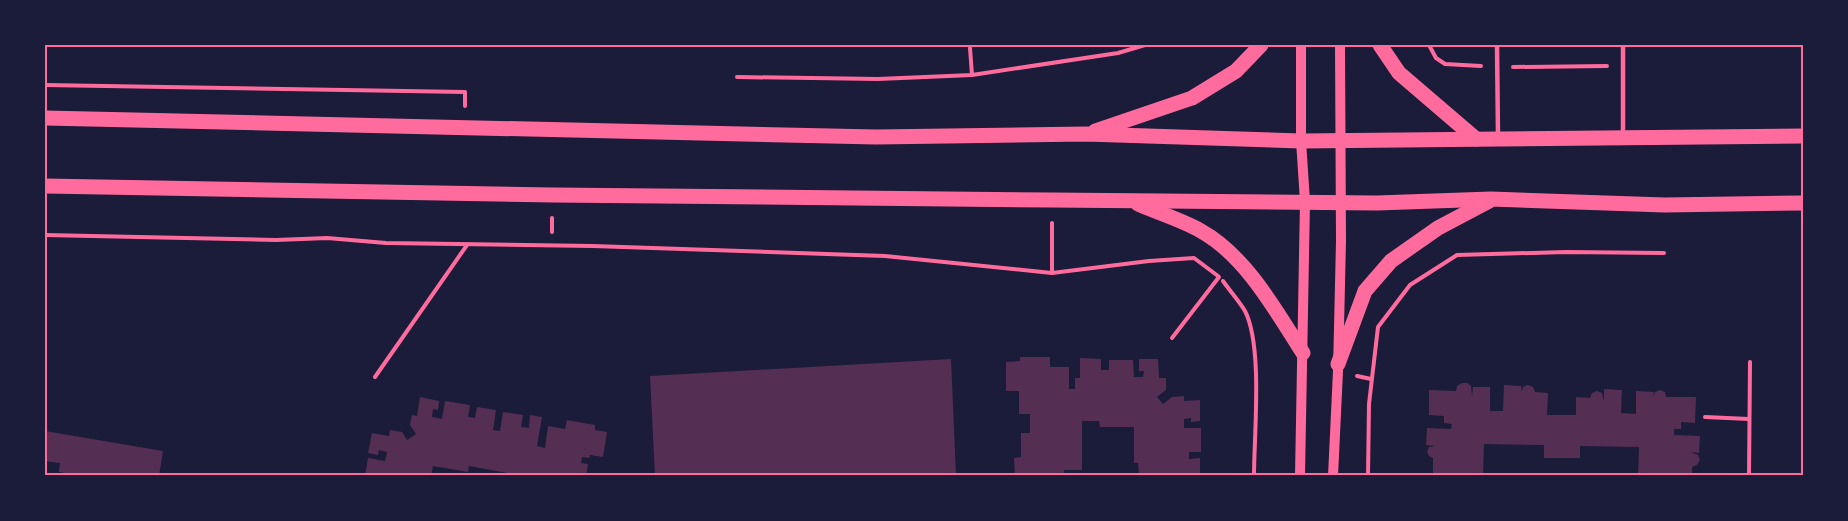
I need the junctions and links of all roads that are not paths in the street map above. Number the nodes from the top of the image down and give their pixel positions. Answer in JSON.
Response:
{"nodes":[{"id":1,"x":1262,"y":45,"type":"edge"},
{"id":2,"x":1301,"y":45,"type":"edge"},
{"id":3,"x":1340,"y":45,"type":"edge"},
{"id":4,"x":1380,"y":45,"type":"edge"},
{"id":5,"x":1497,"y":45,"type":"edge"},
{"id":6,"x":1623,"y":45,"type":"edge"},
{"id":7,"x":45,"y":118,"type":"edge"},
{"id":8,"x":1086,"y":134,"type":"junction"},
{"id":9,"x":1803,"y":135,"type":"edge"},
{"id":10,"x":1623,"y":138,"type":"junction"},
{"id":11,"x":1476,"y":139,"type":"junction"},
{"id":12,"x":1498,"y":139,"type":"junction"},
{"id":13,"x":1341,"y":140,"type":"junction"},
{"id":14,"x":1301,"y":141,"type":"junction"},
{"id":15,"x":45,"y":186,"type":"edge"},
{"id":16,"x":1491,"y":199,"type":"junction"},
{"id":17,"x":1129,"y":201,"type":"junction"},
{"id":18,"x":1305,"y":201,"type":"junction"},
{"id":19,"x":1342,"y":202,"type":"junction"},
{"id":20,"x":1803,"y":202,"type":"edge"},
{"id":21,"x":1303,"y":353,"type":"junction"},
{"id":22,"x":1338,"y":364,"type":"junction"},
{"id":23,"x":1300,"y":476,"type":"edge"},
{"id":24,"x":1334,"y":476,"type":"edge"}],
"edges":[{"from":1,"to":8,"type":"main road"},
{"from":2,"to":14,"type":"street"},
{"from":3,"to":13,"type":"street"},
{"from":4,"to":11,"type":"main road"},
{"from":5,"to":12,"type":"lane"},
{"from":6,"to":10,"type":"lane"},
{"from":7,"to":8,"type":"main road"},
{"from":8,"to":14,"type":"main road"},
{"from":9,"to":10,"type":"main road"},
{"from":10,"to":12,"type":"main road"},
{"from":11,"to":12,"type":"main road"},
{"from":11,"to":13,"type":"main road"},
{"from":13,"to":14,"type":"main road"},
{"from":13,"to":19,"type":"street"},
{"from":14,"to":18,"type":"street"},
{"from":15,"to":17,"type":"main road"},
{"from":16,"to":19,"type":"main road"},
{"from":16,"to":20,"type":"main road"},
{"from":16,"to":22,"type":"main road"},
{"from":17,"to":18,"type":"main road"},
{"from":17,"to":21,"type":"main road"},
{"from":18,"to":19,"type":"main road"},
{"from":18,"to":21,"type":"street"},
{"from":19,"to":22,"type":"street"},
{"from":21,"to":23,"type":"street"},
{"from":22,"to":24,"type":"street"}]}
